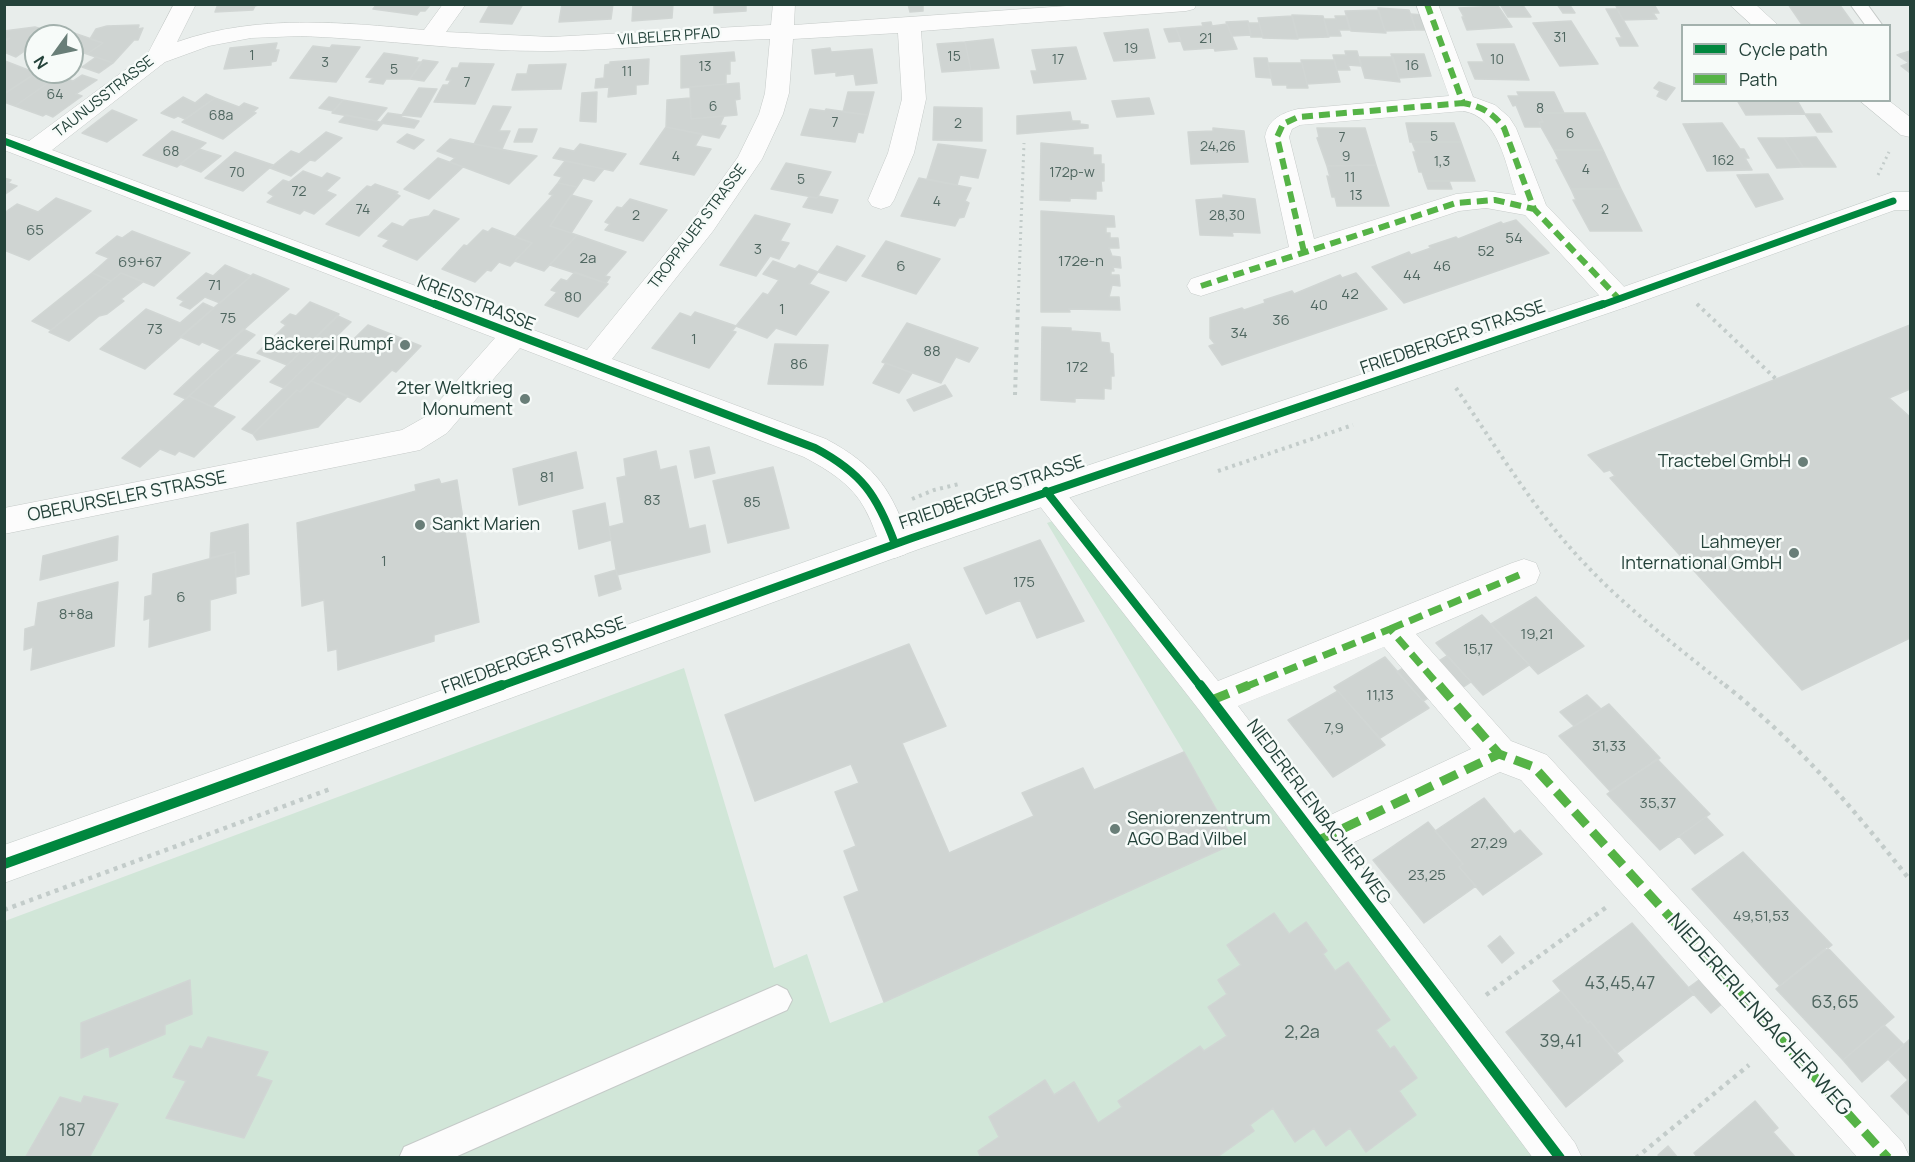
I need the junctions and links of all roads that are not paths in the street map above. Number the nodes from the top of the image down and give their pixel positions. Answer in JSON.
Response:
{"nodes":[{"id":1,"x":185,"y":4,"type":"edge"},
{"id":2,"x":455,"y":4,"type":"edge"},
{"id":3,"x":784,"y":4,"type":"edge"},
{"id":4,"x":1186,"y":4,"type":"edge"},
{"id":5,"x":1427,"y":4,"type":"edge"},
{"id":6,"x":1740,"y":4,"type":"edge"},
{"id":7,"x":1858,"y":4,"type":"edge"},
{"id":8,"x":1015,"y":11,"type":"edge"},
{"id":9,"x":909,"y":24,"type":"junction"},
{"id":10,"x":1765,"y":24,"type":"edge"},
{"id":11,"x":1873,"y":24,"type":"edge"},
{"id":12,"x":783,"y":32,"type":"junction"},
{"id":13,"x":431,"y":37,"type":"junction"},
{"id":14,"x":157,"y":57,"type":"junction"},
{"id":15,"x":1874,"y":102,"type":"edge"},
{"id":16,"x":1463,"y":103,"type":"junction"},
{"id":17,"x":1911,"y":129,"type":"edge"},
{"id":18,"x":4,"y":141,"type":"edge"},
{"id":19,"x":32,"y":152,"type":"junction"},
{"id":20,"x":1911,"y":177,"type":"edge"},
{"id":21,"x":881,"y":200,"type":"dead end"},
{"id":22,"x":1902,"y":201,"type":"edge"},
{"id":23,"x":1534,"y":209,"type":"junction"},
{"id":24,"x":1304,"y":252,"type":"junction"},
{"id":25,"x":1201,"y":286,"type":"dead end"},
{"id":26,"x":1619,"y":299,"type":"junction"},
{"id":27,"x":514,"y":336,"type":"junction"},
{"id":28,"x":591,"y":364,"type":"junction"},
{"id":29,"x":1046,"y":491,"type":"junction"},
{"id":30,"x":4,"y":521,"type":"edge"},
{"id":31,"x":895,"y":544,"type":"junction"},
{"id":32,"x":1524,"y":573,"type":"dead end"},
{"id":33,"x":1390,"y":629,"type":"junction"},
{"id":34,"x":1212,"y":700,"type":"junction"},
{"id":35,"x":1499,"y":754,"type":"junction"},
{"id":36,"x":1318,"y":840,"type":"junction"},
{"id":37,"x":4,"y":864,"type":"edge"},
{"id":38,"x":777,"y":1000,"type":"dead end"},
{"id":39,"x":415,"y":1158,"type":"edge"},
{"id":40,"x":1560,"y":1158,"type":"edge"},
{"id":41,"x":1888,"y":1158,"type":"edge"}],
"edges":[{"from":1,"to":14,"type":"street","name":"TAUNUSSTRASSE"},
{"from":2,"to":13,"type":"street"},
{"from":3,"to":12,"type":"street","name":"TROPPAUER STRASSE"},
{"from":4,"to":8,"type":"street","name":"VILBELER PFAD"},
{"from":5,"to":16,"type":"street"},
{"from":6,"to":10,"type":"street"},
{"from":7,"to":11,"type":"lane"},
{"from":8,"to":9,"type":"street","name":"VILBELER PFAD"},
{"from":9,"to":12,"type":"street","name":"VILBELER PFAD"},
{"from":9,"to":21,"type":"street"},
{"from":12,"to":13,"type":"street","name":"VILBELER PFAD"},
{"from":12,"to":28,"type":"street","name":"TROPPAUER STRASSE"},
{"from":13,"to":14,"type":"street","name":"VILBELER PFAD"},
{"from":14,"to":19,"type":"street","name":"TAUNUSSTRASSE"},
{"from":15,"to":17,"type":"street"},
{"from":16,"to":23,"type":"street"},
{"from":16,"to":24,"type":"street"},
{"from":18,"to":19,"type":"street","name":"KREISSTRASSE"},
{"from":19,"to":27,"type":"street","name":"KREISSTRASSE"},
{"from":20,"to":22,"type":"street","name":"FRIEDBERGER STRASSE"},
{"from":22,"to":26,"type":"street","name":"FRIEDBERGER STRASSE"},
{"from":23,"to":24,"type":"street"},
{"from":23,"to":26,"type":"street"},
{"from":24,"to":25,"type":"street"},
{"from":26,"to":29,"type":"street","name":"FRIEDBERGER STRASSE"},
{"from":27,"to":28,"type":"street","name":"KREISSTRASSE"},
{"from":27,"to":30,"type":"street","name":"OBERURSELER STRASSE"},
{"from":28,"to":31,"type":"street","name":"KREISSTRASSE"},
{"from":29,"to":31,"type":"street","name":"FRIEDBERGER STRASSE"},
{"from":29,"to":34,"type":"street","name":"NIEDERERLENBACHER WEG"},
{"from":31,"to":37,"type":"street","name":"FRIEDBERGER STRASSE"},
{"from":32,"to":33,"type":"street"},
{"from":33,"to":34,"type":"street"},
{"from":33,"to":35,"type":"street","name":"NIEDERERLENBACHER WEG"},
{"from":34,"to":36,"type":"street","name":"NIEDERERLENBACHER WEG"},
{"from":35,"to":36,"type":"street","name":"NIEDERERLENBACHER WEG"},
{"from":35,"to":41,"type":"street","name":"NIEDERERLENBACHER WEG"},
{"from":36,"to":40,"type":"street","name":"NIEDERERLENBACHER WEG"},
{"from":38,"to":39,"type":"lane"}]}
